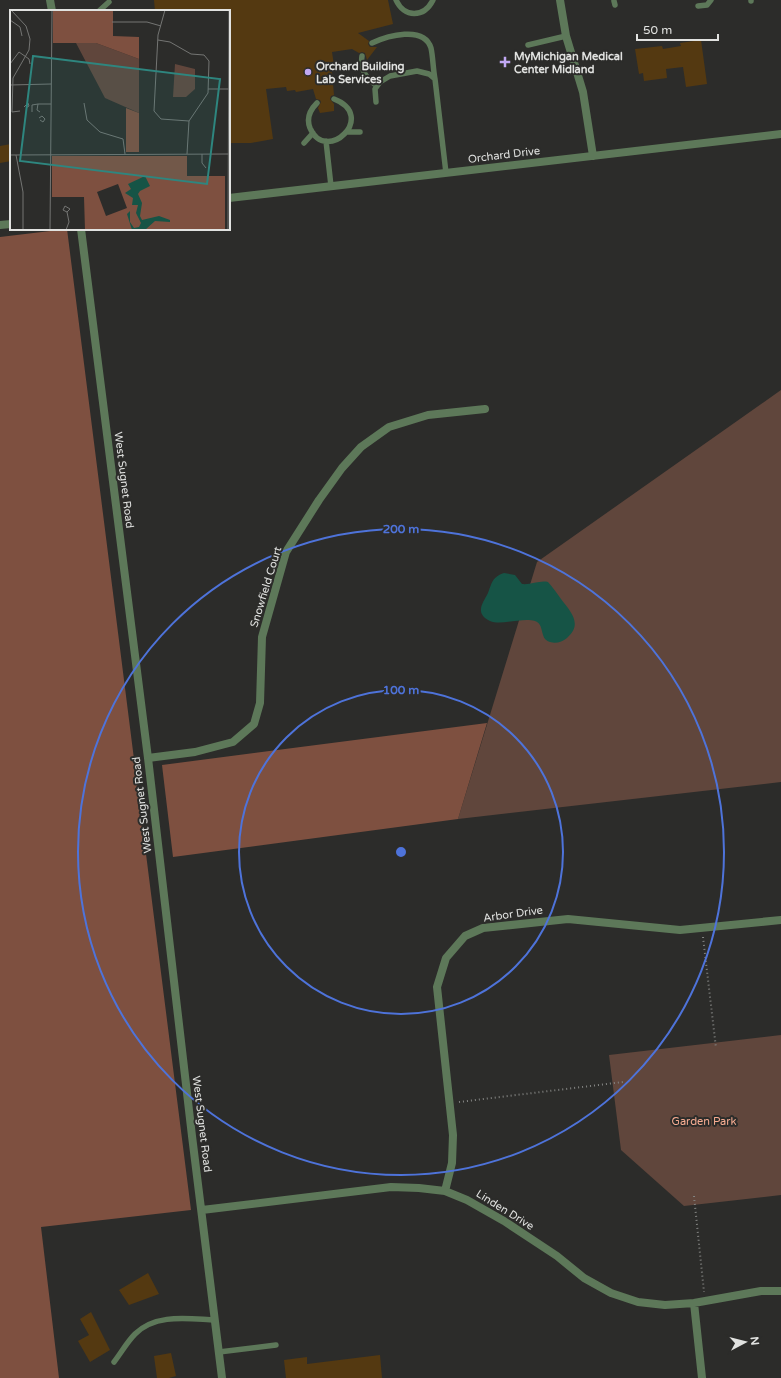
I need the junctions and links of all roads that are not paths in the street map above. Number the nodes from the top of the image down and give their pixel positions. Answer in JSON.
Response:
{"nodes":[{"id":1,"x":50,"y":0,"type":"edge"},
{"id":2,"x":396,"y":0,"type":"edge"},
{"id":3,"x":433,"y":0,"type":"edge"},
{"id":4,"x":560,"y":0,"type":"edge"},
{"id":5,"x":711,"y":0,"type":"edge"},
{"id":6,"x":109,"y":2,"type":"dead end"},
{"id":7,"x":698,"y":6,"type":"dead end"},
{"id":8,"x":52,"y":10,"type":"edge"},
{"id":9,"x":100,"y":10,"type":"edge"},
{"id":10,"x":566,"y":36,"type":"junction"},
{"id":11,"x":372,"y":43,"type":"dead end"},
{"id":12,"x":528,"y":45,"type":"dead end"},
{"id":13,"x":362,"y":56,"type":"dead end"},
{"id":14,"x":435,"y":79,"type":"junction"},
{"id":15,"x":377,"y":86,"type":"junction"},
{"id":16,"x":334,"y":99,"type":"dead end"},
{"id":17,"x":376,"y":102,"type":"dead end"},
{"id":18,"x":317,"y":103,"type":"dead end"},
{"id":19,"x":348,"y":132,"type":"junction"},
{"id":20,"x":360,"y":132,"type":"dead end"},
{"id":21,"x":313,"y":133,"type":"junction"},
{"id":22,"x":781,"y":134,"type":"edge"},
{"id":23,"x":326,"y":141,"type":"junction"},
{"id":24,"x":304,"y":143,"type":"dead end"},
{"id":25,"x":593,"y":156,"type":"junction"},
{"id":26,"x":446,"y":173,"type":"junction"},
{"id":27,"x":331,"y":186,"type":"junction"},
{"id":28,"x":230,"y":198,"type":"edge"},
{"id":29,"x":10,"y":224,"type":"edge"},
{"id":30,"x":0,"y":225,"type":"edge"},
{"id":31,"x":81,"y":230,"type":"edge"},
{"id":32,"x":484,"y":409,"type":"dead end"},
{"id":33,"x":148,"y":758,"type":"junction"},
{"id":34,"x":781,"y":920,"type":"edge"},
{"id":35,"x":445,"y":1191,"type":"junction"},
{"id":36,"x":202,"y":1210,"type":"junction"},
{"id":37,"x":781,"y":1291,"type":"edge"},
{"id":38,"x":694,"y":1303,"type":"junction"},
{"id":39,"x":215,"y":1320,"type":"junction"},
{"id":40,"x":276,"y":1345,"type":"dead end"},
{"id":41,"x":219,"y":1352,"type":"junction"},
{"id":42,"x":114,"y":1362,"type":"dead end"},
{"id":43,"x":222,"y":1378,"type":"edge"},
{"id":44,"x":702,"y":1378,"type":"edge"}],
"edges":[{"from":1,"to":8,"type":"street"},
{"from":2,"to":3,"type":"lane"},
{"from":4,"to":10,"type":"street"},
{"from":5,"to":7,"type":"lane"},
{"from":6,"to":9,"type":"lane"},
{"from":10,"to":12,"type":"lane"},
{"from":10,"to":25,"type":"street"},
{"from":11,"to":14,"type":"lane"},
{"from":13,"to":15,"type":"lane"},
{"from":14,"to":15,"type":"lane"},
{"from":14,"to":26,"type":"lane"},
{"from":15,"to":17,"type":"lane"},
{"from":16,"to":19,"type":"lane"},
{"from":18,"to":21,"type":"lane"},
{"from":19,"to":20,"type":"lane"},
{"from":19,"to":23,"type":"lane"},
{"from":21,"to":23,"type":"lane"},
{"from":21,"to":24,"type":"lane"},
{"from":22,"to":25,"type":"street","name":"Orchard Drive"},
{"from":23,"to":27,"type":"lane"},
{"from":25,"to":26,"type":"street","name":"Orchard Drive"},
{"from":26,"to":27,"type":"street","name":"Orchard Drive"},
{"from":27,"to":28,"type":"street","name":"Orchard Drive"},
{"from":29,"to":30,"type":"street"},
{"from":31,"to":33,"type":"street","name":"West Sugnet Road"},
{"from":32,"to":33,"type":"street","name":"Snowfield Court"},
{"from":33,"to":36,"type":"street","name":"West Sugnet Road"},
{"from":34,"to":35,"type":"street","name":"Arbor Drive"},
{"from":35,"to":36,"type":"street","name":"Linden Drive"},
{"from":35,"to":38,"type":"street","name":"Linden Drive"},
{"from":36,"to":39,"type":"street","name":"West Sugnet Road"},
{"from":37,"to":38,"type":"street","name":"Linden Drive"},
{"from":38,"to":44,"type":"street"},
{"from":39,"to":41,"type":"street","name":"West Sugnet Road"},
{"from":39,"to":42,"type":"lane"},
{"from":40,"to":41,"type":"lane"},
{"from":41,"to":43,"type":"street","name":"West Sugnet Road"}]}
